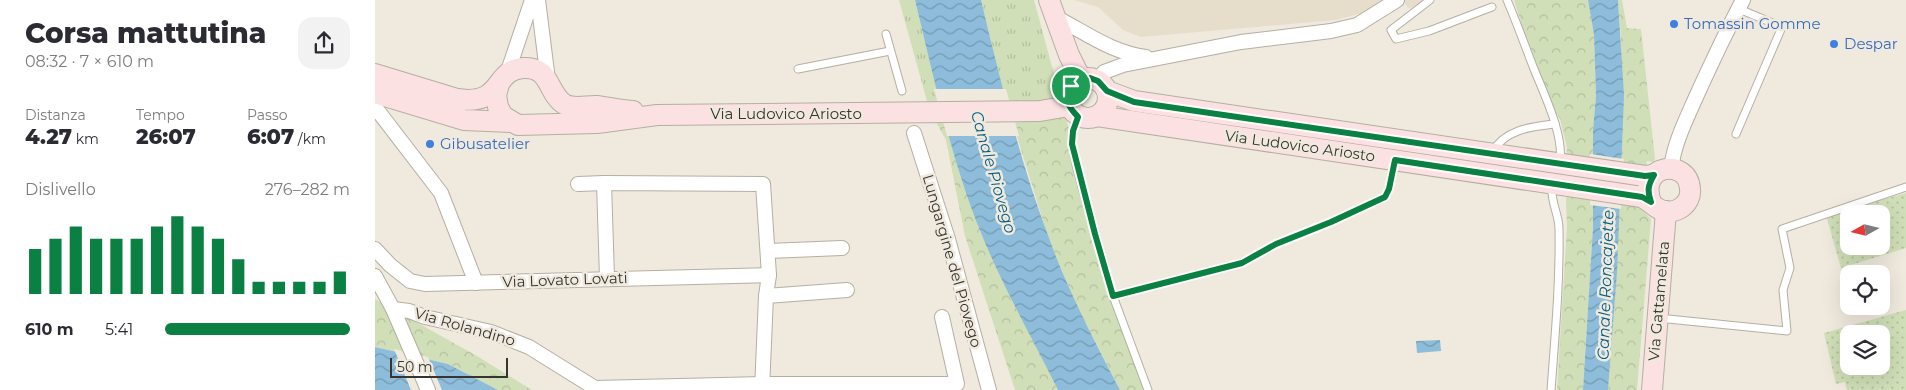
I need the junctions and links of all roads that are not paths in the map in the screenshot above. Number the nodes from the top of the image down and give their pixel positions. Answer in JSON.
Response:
{"nodes":[{"id":1,"x":532,"y":0,"type":"edge"},
{"id":2,"x":538,"y":0,"type":"edge"},
{"id":3,"x":1397,"y":0,"type":"edge"},
{"id":4,"x":1430,"y":0,"type":"edge"},
{"id":5,"x":1507,"y":0,"type":"edge"},
{"id":6,"x":1741,"y":4,"type":"edge"},
{"id":7,"x":1492,"y":7,"type":"dead end"},
{"id":8,"x":1052,"y":8,"type":"edge"},
{"id":9,"x":886,"y":34,"type":"dead end"},
{"id":10,"x":890,"y":51,"type":"junction"},
{"id":11,"x":1155,"y":58,"type":"junction"},
{"id":12,"x":798,"y":69,"type":"dead end"},
{"id":13,"x":503,"y":79,"type":"junction"},
{"id":14,"x":550,"y":83,"type":"junction"},
{"id":15,"x":1095,"y":84,"type":"junction"},
{"id":16,"x":902,"y":91,"type":"dead end"},
{"id":17,"x":375,"y":94,"type":"edge"},
{"id":18,"x":1081,"y":113,"type":"junction"},
{"id":19,"x":657,"y":115,"type":"junction"},
{"id":20,"x":511,"y":122,"type":"junction"},
{"id":21,"x":535,"y":124,"type":"junction"},
{"id":22,"x":1555,"y":124,"type":"junction"},
{"id":23,"x":914,"y":133,"type":"dead end"},
{"id":24,"x":1736,"y":134,"type":"dead end"},
{"id":25,"x":1491,"y":154,"type":"junction"},
{"id":26,"x":1395,"y":160,"type":"junction"},
{"id":27,"x":1565,"y":165,"type":"junction"},
{"id":28,"x":1656,"y":173,"type":"junction"},
{"id":29,"x":604,"y":183,"type":"junction"},
{"id":30,"x":578,"y":184,"type":"dead end"},
{"id":31,"x":1561,"y":185,"type":"junction"},
{"id":32,"x":1906,"y":187,"type":"edge"},
{"id":33,"x":1653,"y":203,"type":"junction"},
{"id":34,"x":842,"y":248,"type":"dead end"},
{"id":35,"x":375,"y":249,"type":"edge"},
{"id":36,"x":768,"y":251,"type":"junction"},
{"id":37,"x":769,"y":275,"type":"junction"},
{"id":38,"x":375,"y":276,"type":"edge"},
{"id":39,"x":607,"y":278,"type":"junction"},
{"id":40,"x":476,"y":283,"type":"junction"},
{"id":41,"x":847,"y":290,"type":"dead end"},
{"id":42,"x":766,"y":296,"type":"junction"},
{"id":43,"x":1113,"y":296,"type":"junction"},
{"id":44,"x":393,"y":309,"type":"junction"},
{"id":45,"x":942,"y":317,"type":"dead end"},
{"id":46,"x":1658,"y":318,"type":"junction"},
{"id":47,"x":763,"y":387,"type":"edge"},
{"id":48,"x":428,"y":390,"type":"edge"},
{"id":49,"x":989,"y":390,"type":"edge"},
{"id":50,"x":1148,"y":390,"type":"edge"},
{"id":51,"x":1551,"y":390,"type":"edge"},
{"id":52,"x":1652,"y":390,"type":"edge"}],
"edges":[{"from":1,"to":13,"type":"street"},
{"from":2,"to":14,"type":"street"},
{"from":3,"to":11,"type":"street"},
{"from":4,"to":7,"type":"lane"},
{"from":5,"to":22,"type":"lane"},
{"from":6,"to":24,"type":"lane"},
{"from":6,"to":28,"type":"street"},
{"from":8,"to":11,"type":"street"},
{"from":8,"to":15,"type":"main road"},
{"from":9,"to":10,"type":"lane"},
{"from":10,"to":12,"type":"lane"},
{"from":10,"to":16,"type":"lane"},
{"from":11,"to":15,"type":"street"},
{"from":13,"to":14,"type":"main road","name":"Via Ludovico Ariosto"},
{"from":13,"to":17,"type":"main road","name":"Via Ludovico Ariosto"},
{"from":13,"to":20,"type":"main road"},
{"from":14,"to":19,"type":"main road","name":"Via Ludovico Ariosto"},
{"from":14,"to":21,"type":"main road"},
{"from":15,"to":18,"type":"main road"},
{"from":15,"to":18,"type":"main road"},
{"from":15,"to":25,"type":"main road","name":"Via Ludovico Ariosto"},
{"from":17,"to":20,"type":"main road","name":"Via Ludovico Ariosto"},
{"from":17,"to":40,"type":"street"},
{"from":18,"to":19,"type":"main road","name":"Via Ludovico Ariosto"},
{"from":18,"to":26,"type":"main road","name":"Via Ludovico Ariosto"},
{"from":18,"to":43,"type":"lane"},
{"from":19,"to":21,"type":"main road","name":"Via Ludovico Ariosto"},
{"from":20,"to":21,"type":"main road","name":"Via Ludovico Ariosto"},
{"from":22,"to":25,"type":"lane"},
{"from":22,"to":27,"type":"lane"},
{"from":23,"to":49,"type":"street","name":"Lungargine del Piovego"},
{"from":25,"to":27,"type":"main road","name":"Via Ludovico Ariosto"},
{"from":26,"to":31,"type":"main road","name":"Via Ludovico Ariosto"},
{"from":26,"to":43,"type":"lane"},
{"from":27,"to":28,"type":"main road","name":"Via Ludovico Ariosto"},
{"from":28,"to":33,"type":"main road"},
{"from":28,"to":33,"type":"main road"},
{"from":29,"to":30,"type":"street"},
{"from":29,"to":36,"type":"street"},
{"from":29,"to":39,"type":"street"},
{"from":31,"to":33,"type":"main road","name":"Via Ludovico Ariosto"},
{"from":31,"to":51,"type":"lane"},
{"from":32,"to":46,"type":"lane"},
{"from":33,"to":46,"type":"main road","name":"Via Gattamelata"},
{"from":34,"to":36,"type":"street"},
{"from":35,"to":40,"type":"street","name":"Via Lovato Lovati"},
{"from":36,"to":37,"type":"street"},
{"from":37,"to":39,"type":"street","name":"Via Lovato Lovati"},
{"from":37,"to":42,"type":"street"},
{"from":38,"to":44,"type":"street"},
{"from":39,"to":40,"type":"street","name":"Via Lovato Lovati"},
{"from":41,"to":42,"type":"street"},
{"from":42,"to":47,"type":"street"},
{"from":43,"to":50,"type":"lane"},
{"from":44,"to":47,"type":"street","name":"Via Rolandino"},
{"from":44,"to":48,"type":"street"},
{"from":45,"to":47,"type":"street","name":"Via Rolandino"},
{"from":46,"to":52,"type":"main road","name":"Via Gattamelata"}]}
